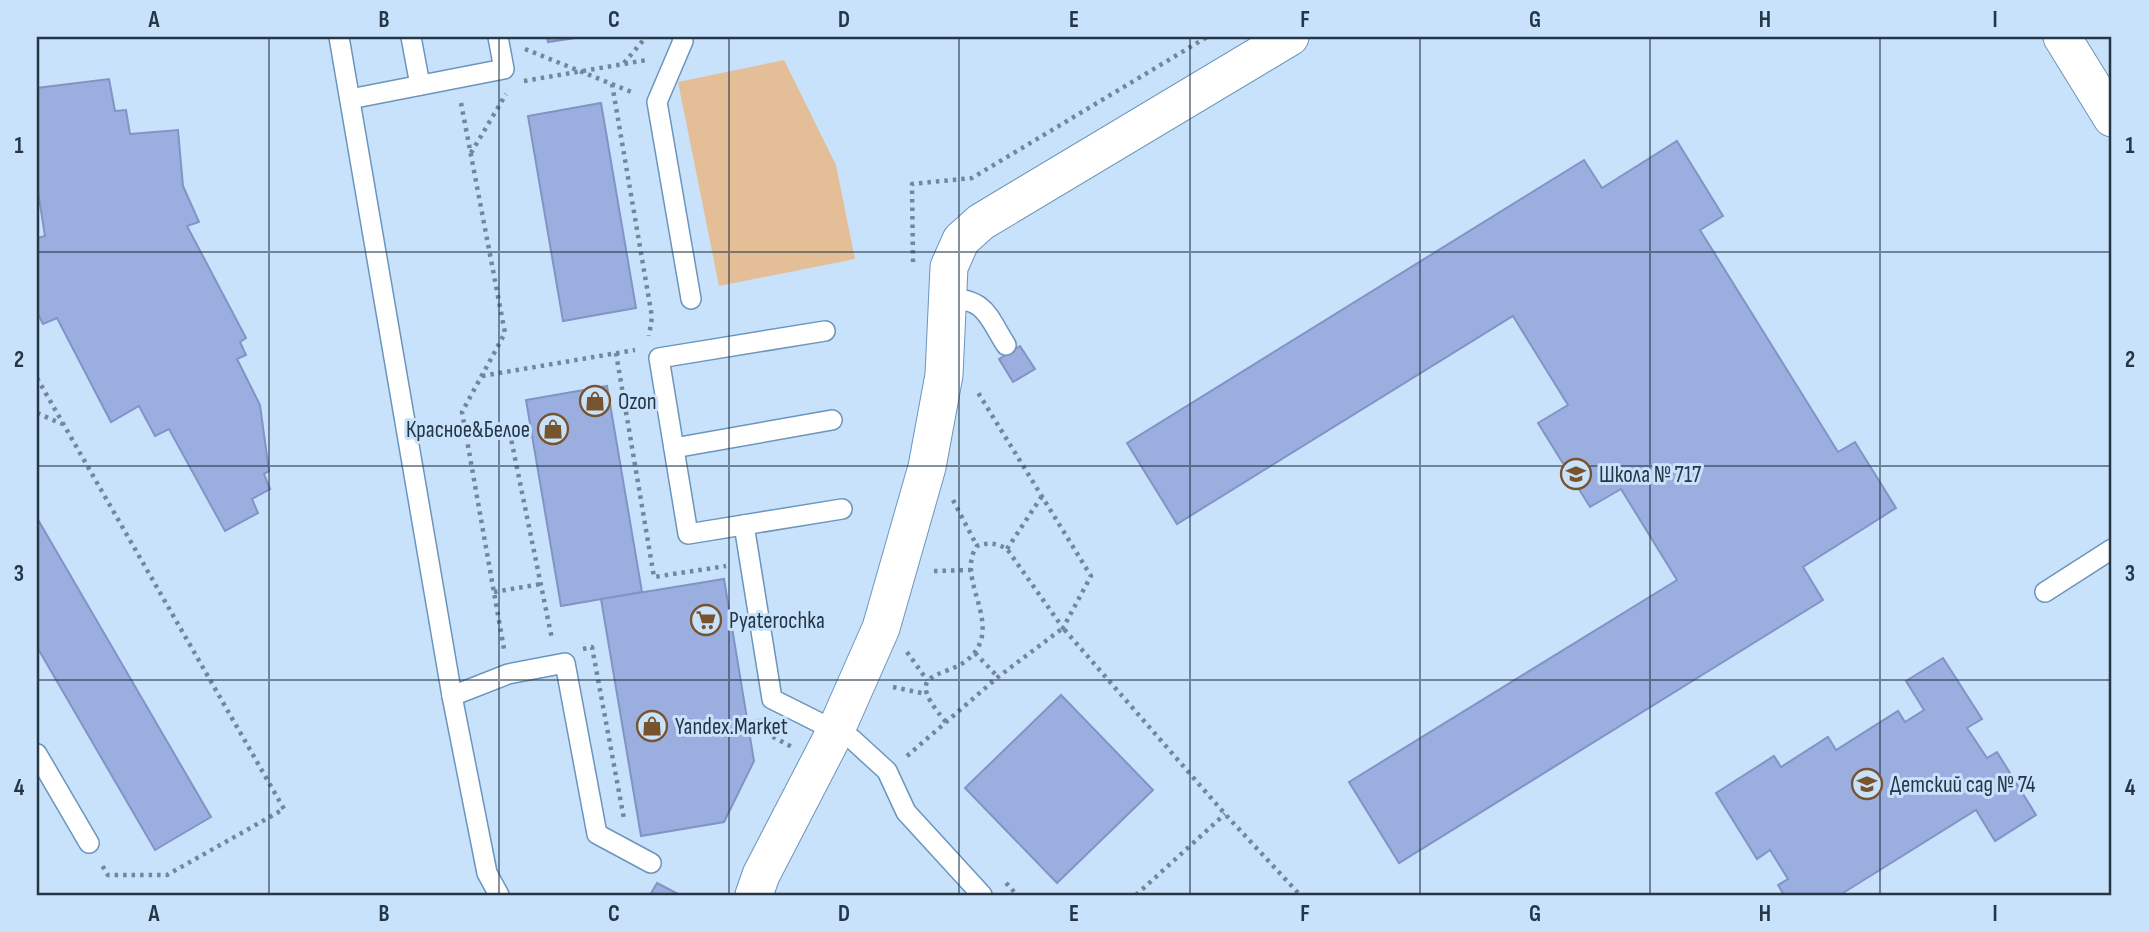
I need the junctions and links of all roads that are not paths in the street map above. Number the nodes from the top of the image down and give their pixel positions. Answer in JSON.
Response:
{"nodes":[{"id":1,"x":339,"y":37,"type":"edge"},
{"id":2,"x":411,"y":37,"type":"edge"},
{"id":3,"x":1290,"y":37,"type":"edge"},
{"id":4,"x":2062,"y":37,"type":"edge"},
{"id":5,"x":498,"y":38,"type":"edge"},
{"id":6,"x":680,"y":46,"type":"edge"},
{"id":7,"x":420,"y":85,"type":"junction"},
{"id":8,"x":350,"y":99,"type":"junction"},
{"id":9,"x":2112,"y":118,"type":"edge"},
{"id":10,"x":947,"y":298,"type":"junction"},
{"id":11,"x":691,"y":299,"type":"dead end"},
{"id":12,"x":825,"y":331,"type":"dead end"},
{"id":13,"x":1006,"y":345,"type":"dead end"},
{"id":14,"x":832,"y":420,"type":"dead end"},
{"id":15,"x":674,"y":448,"type":"junction"},
{"id":16,"x":842,"y":509,"type":"dead end"},
{"id":17,"x":744,"y":525,"type":"junction"},
{"id":18,"x":2112,"y":549,"type":"edge"},
{"id":19,"x":2045,"y":592,"type":"dead end"},
{"id":20,"x":452,"y":696,"type":"junction"},
{"id":21,"x":836,"y":730,"type":"junction"},
{"id":22,"x":37,"y":754,"type":"edge"},
{"id":23,"x":89,"y":843,"type":"road end"},
{"id":24,"x":651,"y":863,"type":"dead end"},
{"id":25,"x":499,"y":895,"type":"edge"},
{"id":26,"x":754,"y":895,"type":"edge"},
{"id":27,"x":982,"y":895,"type":"edge"}],
"edges":[{"from":1,"to":8,"type":"lane"},
{"from":2,"to":7,"type":"lane"},
{"from":3,"to":10,"type":"street"},
{"from":4,"to":9,"type":"street"},
{"from":5,"to":7,"type":"lane"},
{"from":6,"to":11,"type":"lane"},
{"from":7,"to":8,"type":"lane"},
{"from":8,"to":20,"type":"lane"},
{"from":10,"to":13,"type":"lane"},
{"from":10,"to":21,"type":"street"},
{"from":12,"to":15,"type":"lane"},
{"from":14,"to":15,"type":"lane"},
{"from":15,"to":17,"type":"lane"},
{"from":16,"to":17,"type":"lane"},
{"from":17,"to":21,"type":"lane"},
{"from":18,"to":19,"type":"lane"},
{"from":20,"to":24,"type":"lane"},
{"from":20,"to":25,"type":"lane"},
{"from":21,"to":26,"type":"street"},
{"from":21,"to":27,"type":"lane"},
{"from":22,"to":23,"type":"lane"}]}
